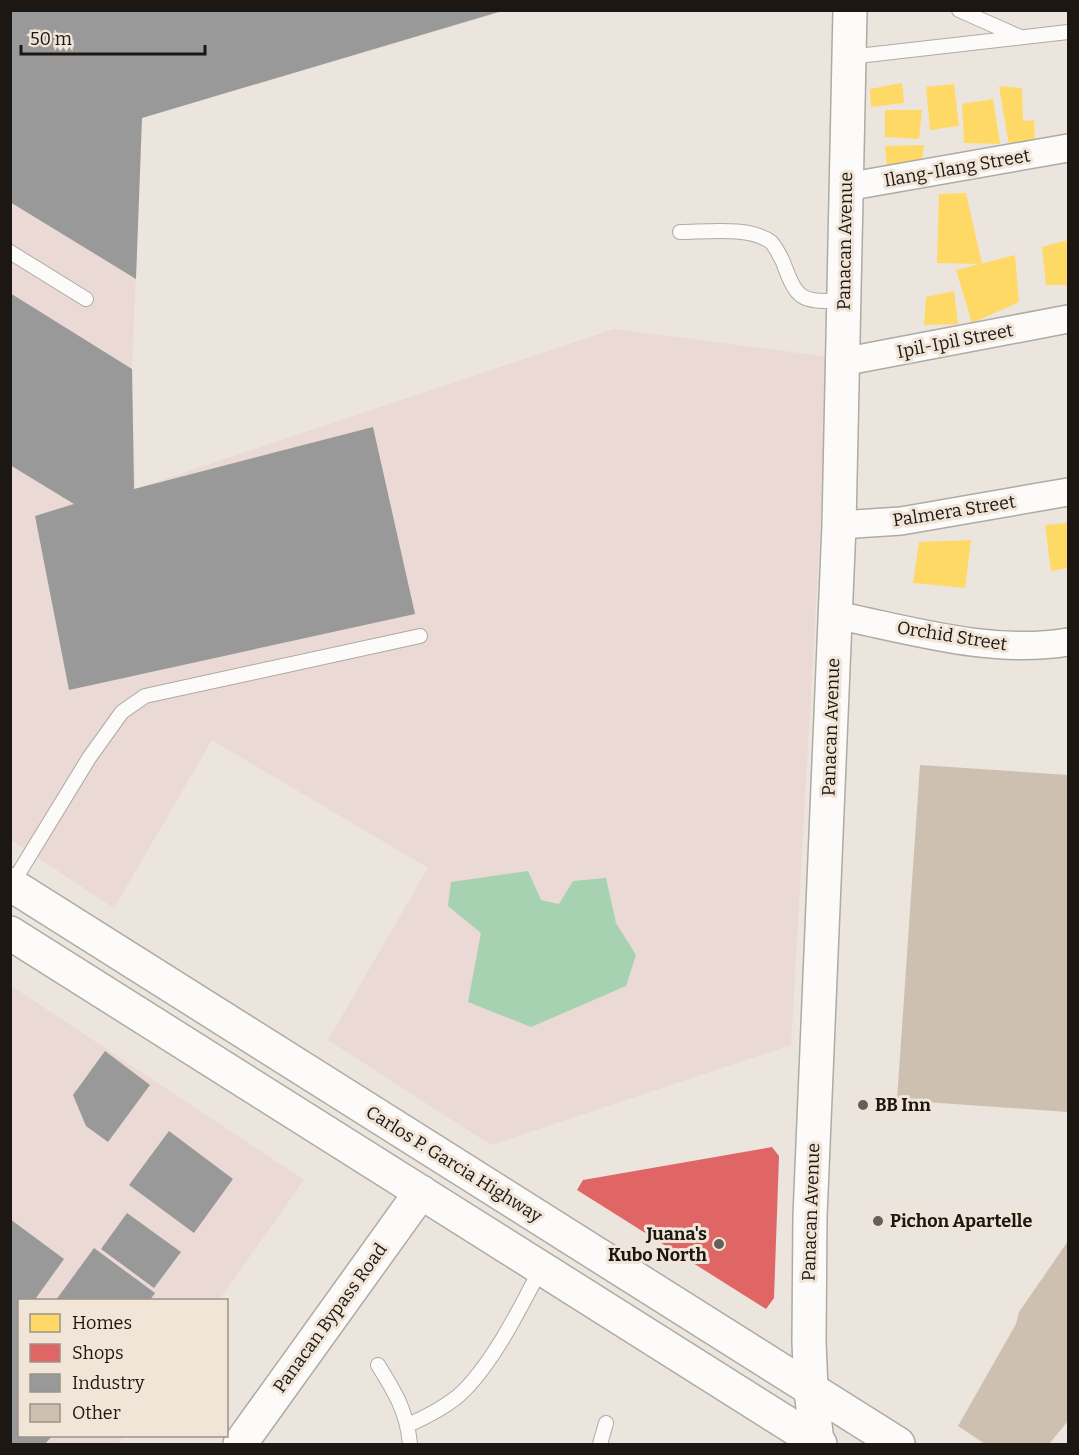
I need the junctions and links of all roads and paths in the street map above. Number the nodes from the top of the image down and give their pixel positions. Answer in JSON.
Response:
{"nodes":[{"id":1,"x":850,"y":10,"type":"edge"},
{"id":2,"x":959,"y":10,"type":"edge"},
{"id":3,"x":1068,"y":32,"type":"edge"},
{"id":4,"x":1019,"y":37,"type":"junction"},
{"id":5,"x":849,"y":57,"type":"junction"},
{"id":6,"x":1068,"y":148,"type":"edge"},
{"id":7,"x":846,"y":187,"type":"junction"},
{"id":8,"x":680,"y":232,"type":"dead end"},
{"id":9,"x":10,"y":252,"type":"edge"},
{"id":10,"x":86,"y":299,"type":"dead end"},
{"id":11,"x":844,"y":301,"type":"junction"},
{"id":12,"x":1068,"y":319,"type":"edge"},
{"id":13,"x":842,"y":362,"type":"junction"},
{"id":14,"x":1068,"y":492,"type":"edge"},
{"id":15,"x":839,"y":525,"type":"junction"},
{"id":16,"x":835,"y":615,"type":"junction"},
{"id":17,"x":420,"y":636,"type":"dead end"},
{"id":18,"x":1068,"y":642,"type":"edge"},
{"id":19,"x":11,"y":884,"type":"edge"},
{"id":20,"x":10,"y":933,"type":"edge"},
{"id":21,"x":263,"y":1043,"type":"junction"},
{"id":22,"x":239,"y":1078,"type":"junction"},
{"id":23,"x":421,"y":1192,"type":"junction"},
{"id":24,"x":542,"y":1268,"type":"junction"},
{"id":25,"x":630,"y":1275,"type":"junction"},
{"id":26,"x":609,"y":1311,"type":"junction"},
{"id":27,"x":378,"y":1365,"type":"dead end"},
{"id":28,"x":811,"y":1390,"type":"junction"},
{"id":29,"x":606,"y":1423,"type":"dead end"},
{"id":30,"x":408,"y":1425,"type":"junction"},
{"id":31,"x":240,"y":1444,"type":"edge"},
{"id":32,"x":410,"y":1444,"type":"edge"},
{"id":33,"x":600,"y":1444,"type":"edge"},
{"id":34,"x":818,"y":1444,"type":"edge"},
{"id":35,"x":898,"y":1444,"type":"edge"}],
"edges":[{"from":1,"to":5,"type":"main road","name":"Panacan Avenue"},
{"from":2,"to":4,"type":"lane"},
{"from":3,"to":4,"type":"lane"},
{"from":4,"to":5,"type":"lane"},
{"from":5,"to":7,"type":"main road","name":"Panacan Avenue"},
{"from":6,"to":7,"type":"street","name":"Ilang-Ilang Street"},
{"from":7,"to":11,"type":"main road","name":"Panacan Avenue"},
{"from":8,"to":11,"type":"lane"},
{"from":9,"to":10,"type":"lane"},
{"from":11,"to":13,"type":"main road","name":"Panacan Avenue"},
{"from":12,"to":13,"type":"street","name":"Ipil-Ipil Street"},
{"from":13,"to":15,"type":"main road","name":"Panacan Avenue"},
{"from":14,"to":15,"type":"street","name":"Palmera Street"},
{"from":15,"to":16,"type":"main road","name":"Panacan Avenue"},
{"from":16,"to":18,"type":"street","name":"Orchid Street"},
{"from":16,"to":28,"type":"main road","name":"Panacan Avenue"},
{"from":17,"to":19,"type":"lane"},
{"from":19,"to":21,"type":"main road","name":"Carlos P. Garcia Highway"},
{"from":20,"to":22,"type":"main road"},
{"from":21,"to":22,"type":"main road"},
{"from":21,"to":25,"type":"main road","name":"Carlos P. Garcia Highway"},
{"from":22,"to":23,"type":"main road"},
{"from":23,"to":24,"type":"main road"},
{"from":23,"to":31,"type":"main road","name":"Panacan Bypass Road"},
{"from":24,"to":26,"type":"main road"},
{"from":24,"to":30,"type":"lane"},
{"from":25,"to":26,"type":"main road"},
{"from":25,"to":28,"type":"main road","name":"Carlos P. Garcia Highway"},
{"from":26,"to":34,"type":"main road"},
{"from":27,"to":30,"type":"lane"},
{"from":28,"to":34,"type":"main road","name":"Panacan Avenue"},
{"from":28,"to":35,"type":"main road","name":"Carlos P. Garcia Highway"},
{"from":29,"to":33,"type":"lane"},
{"from":30,"to":32,"type":"lane"}]}
